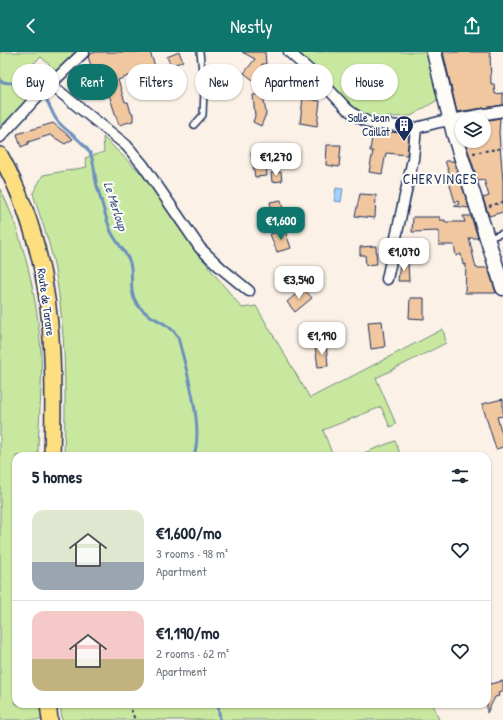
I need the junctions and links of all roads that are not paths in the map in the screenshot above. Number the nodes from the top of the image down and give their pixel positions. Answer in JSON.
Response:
{"nodes":[{"id":1,"x":84,"y":52,"type":"edge"},
{"id":2,"x":200,"y":52,"type":"edge"},
{"id":3,"x":289,"y":52,"type":"edge"},
{"id":4,"x":434,"y":52,"type":"edge"},
{"id":5,"x":59,"y":75,"type":"edge"},
{"id":6,"x":59,"y":93,"type":"edge"},
{"id":7,"x":34,"y":100,"type":"edge"},
{"id":8,"x":503,"y":111,"type":"edge"},
{"id":9,"x":450,"y":120,"type":"junction"},
{"id":10,"x":194,"y":125,"type":"dead end"},
{"id":11,"x":416,"y":128,"type":"junction"},
{"id":12,"x":0,"y":137,"type":"edge"},
{"id":13,"x":0,"y":155,"type":"edge"},
{"id":14,"x":503,"y":233,"type":"edge"},
{"id":15,"x":488,"y":238,"type":"junction"},
{"id":16,"x":387,"y":279,"type":"dead end"},
{"id":17,"x":503,"y":288,"type":"edge"},
{"id":18,"x":249,"y":291,"type":"dead end"},
{"id":19,"x":52,"y":452,"type":"edge"},
{"id":20,"x":48,"y":708,"type":"edge"},
{"id":21,"x":50,"y":720,"type":"edge"}],
"edges":[{"from":1,"to":5,"type":"street"},
{"from":2,"to":10,"type":"lane"},
{"from":3,"to":11,"type":"street"},
{"from":4,"to":9,"type":"street"},
{"from":6,"to":18,"type":"street"},
{"from":7,"to":12,"type":"street"},
{"from":8,"to":9,"type":"street"},
{"from":9,"to":11,"type":"street"},
{"from":9,"to":15,"type":"street"},
{"from":11,"to":16,"type":"street"},
{"from":13,"to":19,"type":"main road","name":"Route de Tarare"},
{"from":14,"to":15,"type":"lane"},
{"from":15,"to":17,"type":"street"},
{"from":20,"to":21,"type":"main road"}]}
